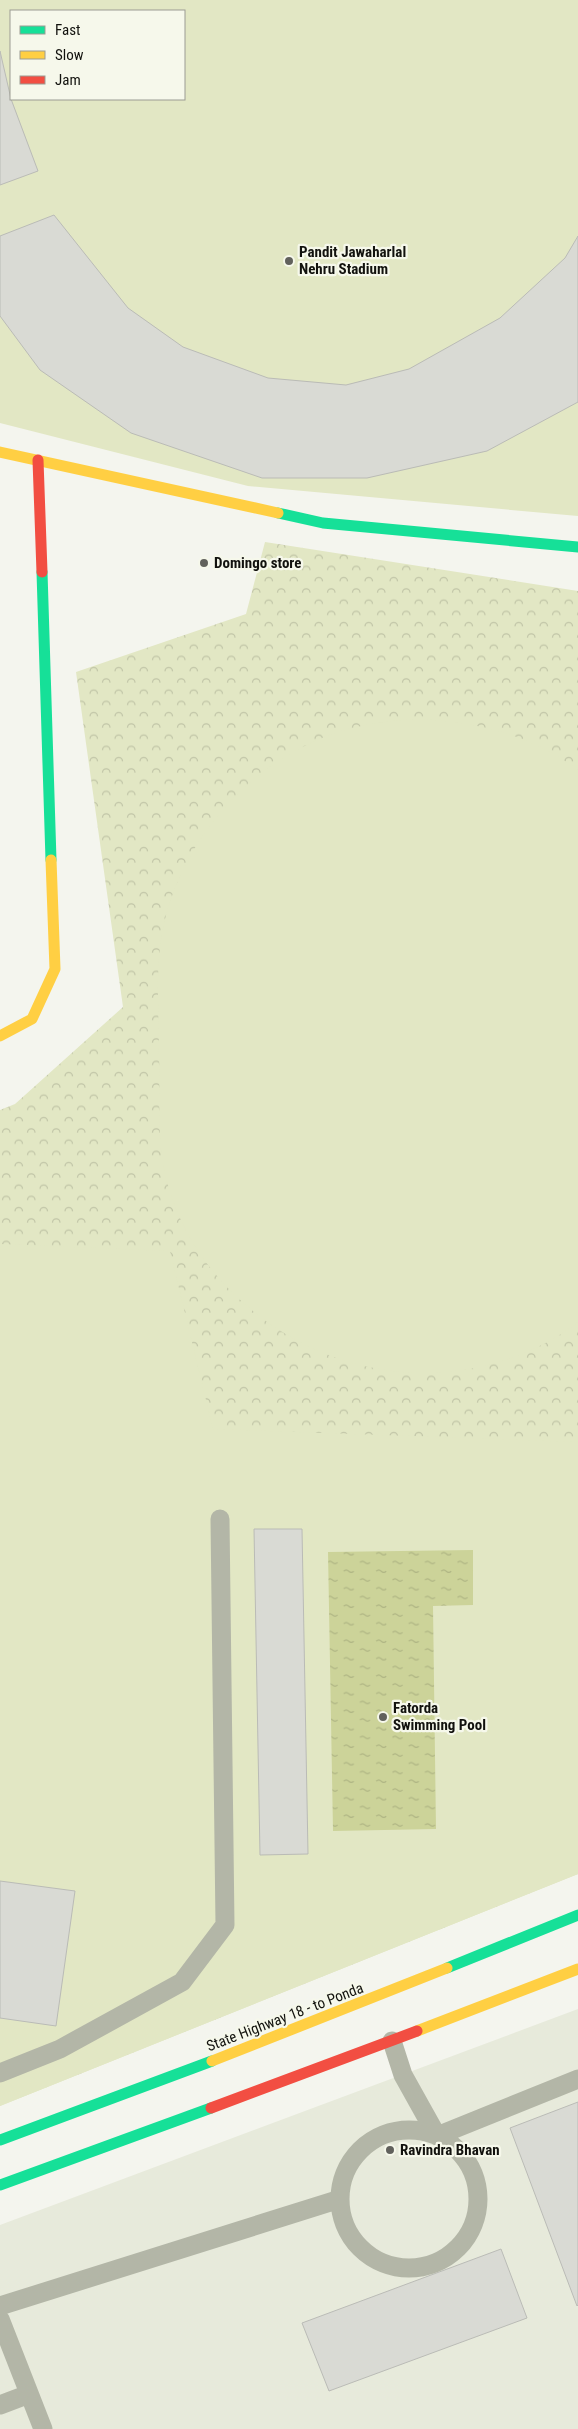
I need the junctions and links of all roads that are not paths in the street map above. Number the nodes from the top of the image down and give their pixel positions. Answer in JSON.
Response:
{"nodes":[{"id":1,"x":0,"y":452,"type":"edge"},
{"id":2,"x":38,"y":460,"type":"junction"},
{"id":3,"x":578,"y":547,"type":"edge"},
{"id":4,"x":0,"y":1036,"type":"edge"},
{"id":5,"x":220,"y":1519,"type":"dead end"},
{"id":6,"x":578,"y":1915,"type":"edge"},
{"id":7,"x":578,"y":1970,"type":"edge"},
{"id":8,"x":392,"y":2041,"type":"junction"},
{"id":9,"x":0,"y":2073,"type":"edge"},
{"id":10,"x":578,"y":2079,"type":"edge"},
{"id":11,"x":437,"y":2136,"type":"junction"},
{"id":12,"x":0,"y":2140,"type":"edge"},
{"id":13,"x":0,"y":2186,"type":"edge"},
{"id":14,"x":340,"y":2199,"type":"junction"},
{"id":15,"x":0,"y":2306,"type":"edge"},
{"id":16,"x":0,"y":2319,"type":"edge"},
{"id":17,"x":29,"y":2394,"type":"junction"},
{"id":18,"x":0,"y":2405,"type":"edge"},
{"id":19,"x":43,"y":2429,"type":"edge"}],
"edges":[{"from":1,"to":2,"type":"main road"},
{"from":2,"to":3,"type":"main road"},
{"from":2,"to":4,"type":"main road"},
{"from":5,"to":9,"type":"lane"},
{"from":6,"to":12,"type":"main road","name":"State Highway 18 - to Ponda"},
{"from":7,"to":8,"type":"main road"},
{"from":8,"to":11,"type":"lane"},
{"from":8,"to":13,"type":"main road"},
{"from":10,"to":11,"type":"lane"},
{"from":11,"to":14,"type":"lane"},
{"from":11,"to":14,"type":"lane"},
{"from":14,"to":15,"type":"lane"},
{"from":16,"to":17,"type":"lane"},
{"from":17,"to":18,"type":"lane"},
{"from":17,"to":19,"type":"lane"}]}
